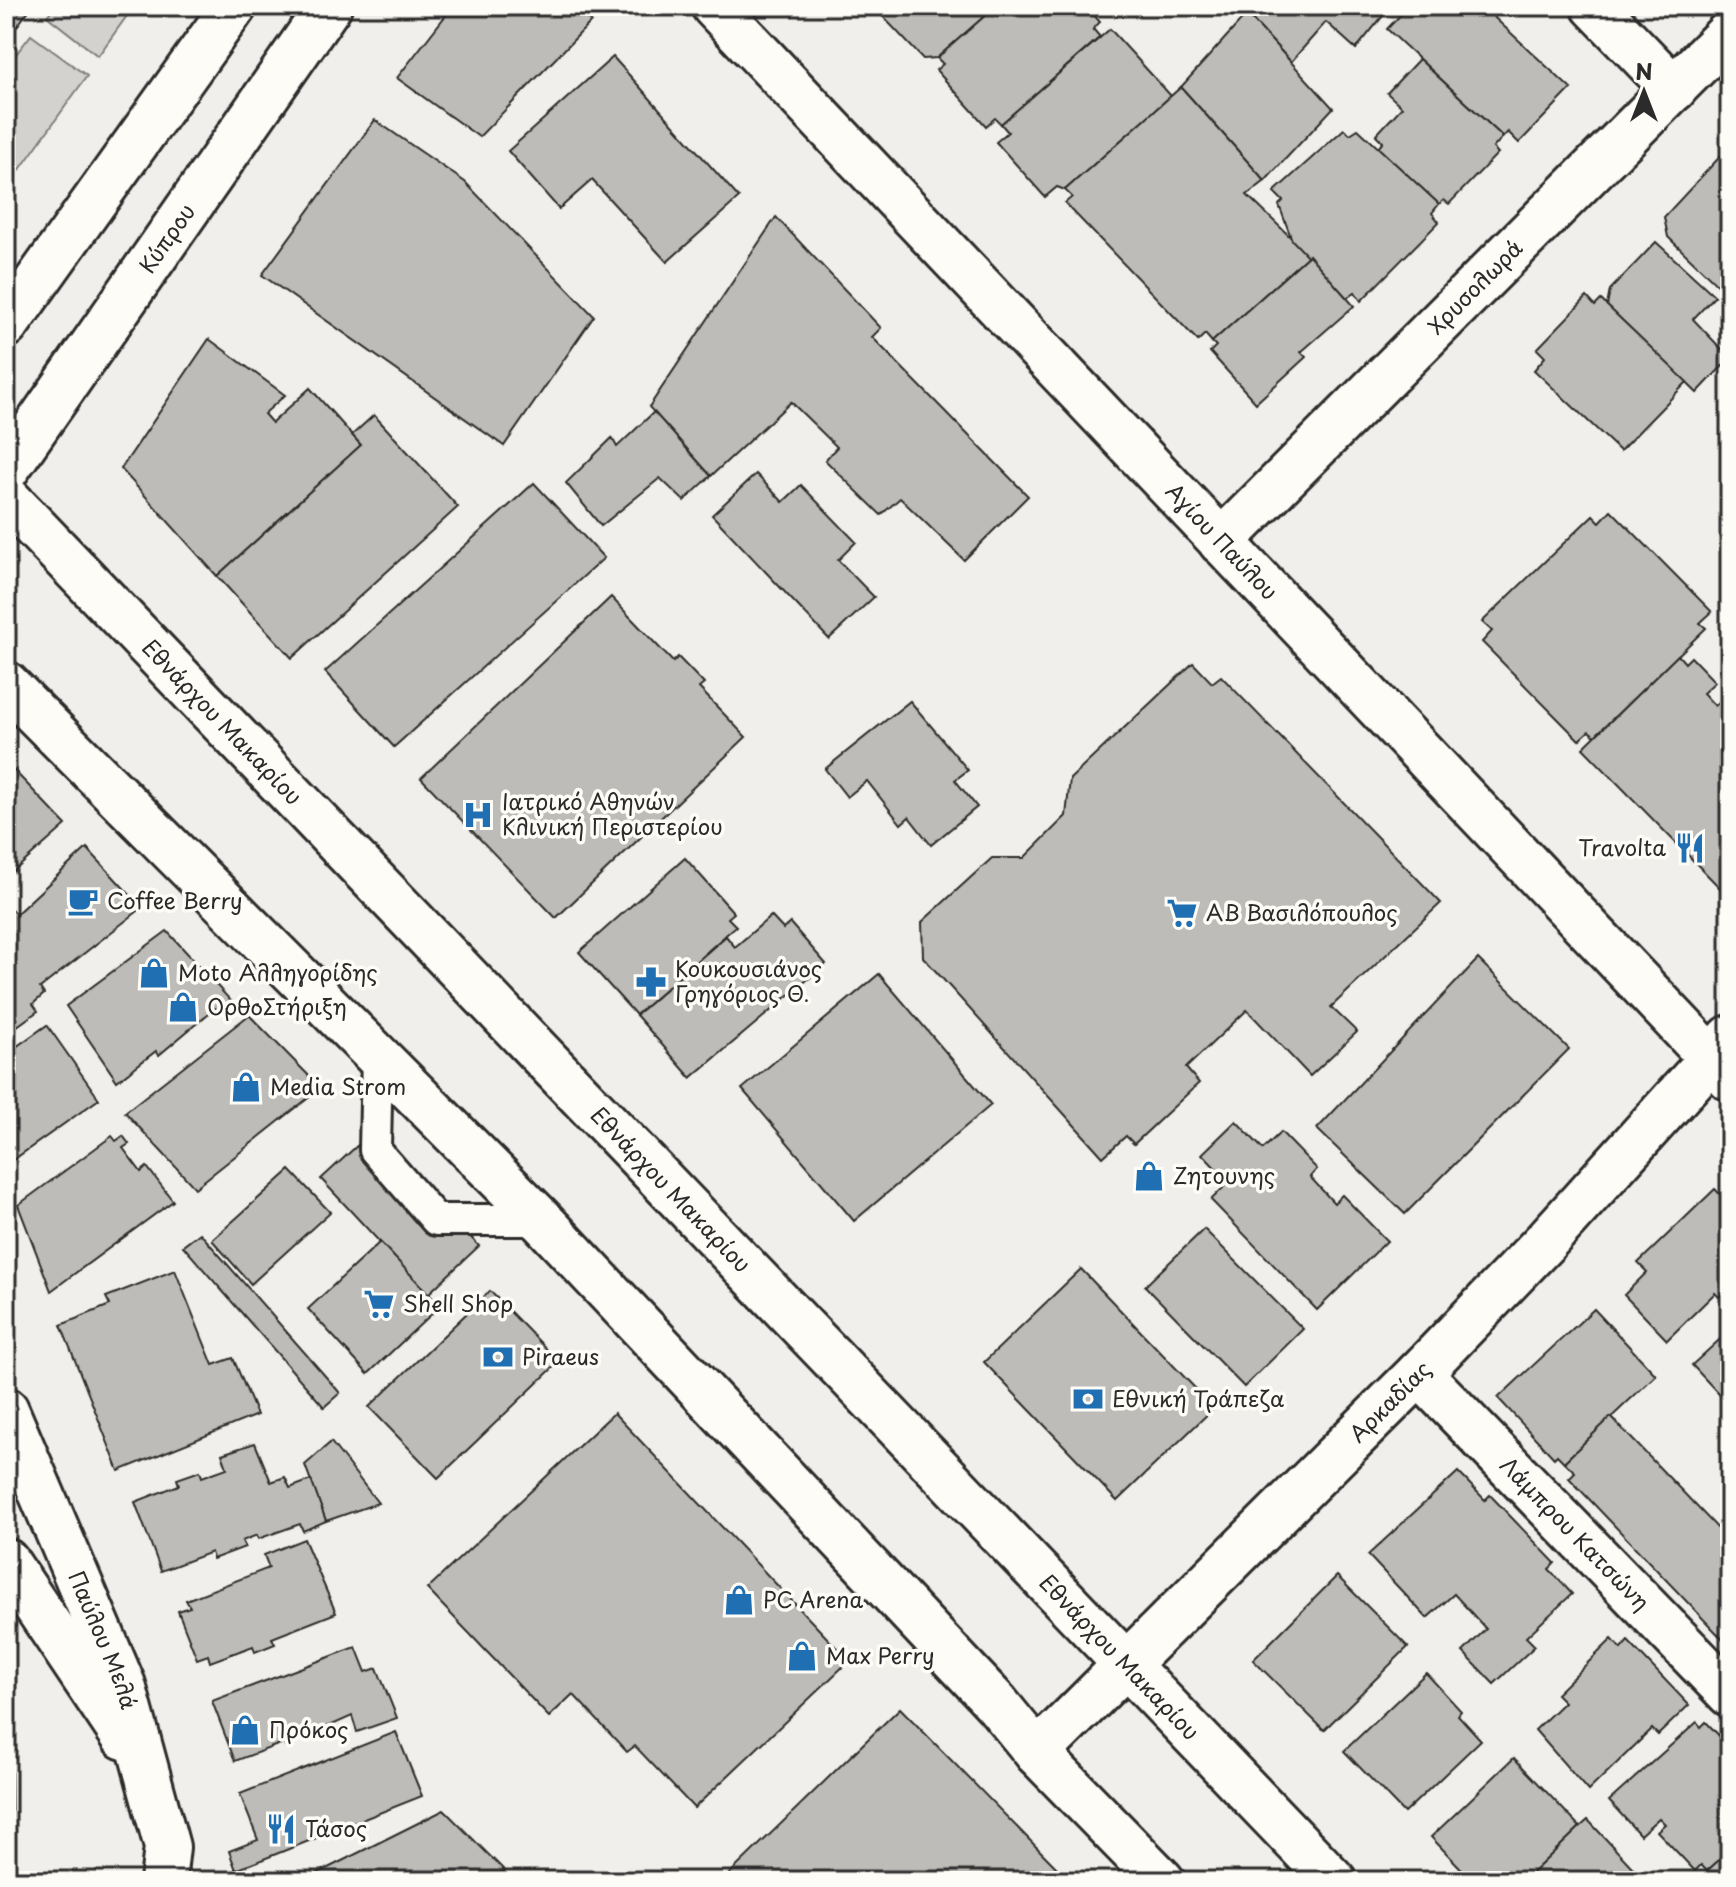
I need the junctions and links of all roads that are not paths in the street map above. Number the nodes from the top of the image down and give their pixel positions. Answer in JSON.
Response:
{"nodes":[{"id":1,"x":234,"y":6,"type":"edge"},
{"id":2,"x":329,"y":6,"type":"edge"},
{"id":3,"x":714,"y":6,"type":"edge"},
{"id":4,"x":1594,"y":6,"type":"edge"},
{"id":5,"x":1730,"y":32,"type":"edge"},
{"id":6,"x":1674,"y":89,"type":"junction"},
{"id":7,"x":6,"y":325,"type":"edge"},
{"id":8,"x":6,"y":470,"type":"edge"},
{"id":9,"x":6,"y":497,"type":"edge"},
{"id":10,"x":1221,"y":542,"type":"junction"},
{"id":11,"x":6,"y":684,"type":"edge"},
{"id":12,"x":377,"y":1053,"type":"junction"},
{"id":13,"x":1724,"y":1058,"type":"edge"},
{"id":14,"x":541,"y":1220,"type":"junction"},
{"id":15,"x":1419,"y":1373,"type":"junction"},
{"id":16,"x":6,"y":1410,"type":"edge"},
{"id":17,"x":6,"y":1561,"type":"edge"},
{"id":18,"x":1124,"y":1664,"type":"junction"},
{"id":19,"x":1730,"y":1694,"type":"edge"},
{"id":20,"x":1037,"y":1753,"type":"junction"},
{"id":21,"x":148,"y":1773,"type":"junction"},
{"id":22,"x":163,"y":1881,"type":"edge"},
{"id":23,"x":1162,"y":1881,"type":"edge"},
{"id":24,"x":1334,"y":1881,"type":"edge"}],
"edges":[{"from":1,"to":7,"type":"street"},
{"from":2,"to":8,"type":"street","name":"Κύπρου"},
{"from":3,"to":10,"type":"street","name":"Αγίου Παύλου"},
{"from":4,"to":6,"type":"street"},
{"from":5,"to":6,"type":"street","name":"Χρυσολωρά"},
{"from":6,"to":10,"type":"street","name":"Χρυσολωρά"},
{"from":9,"to":18,"type":"street","name":"Εθνάρχου Μακαρίου"},
{"from":10,"to":13,"type":"street","name":"Αγίου Παύλου"},
{"from":11,"to":12,"type":"street"},
{"from":12,"to":14,"type":"street"},
{"from":12,"to":14,"type":"lane"},
{"from":13,"to":15,"type":"street","name":"Αρκαδίας"},
{"from":14,"to":20,"type":"street"},
{"from":15,"to":18,"type":"street","name":"Αρκαδίας"},
{"from":15,"to":19,"type":"street","name":"Λάμπρου Κατσώνη"},
{"from":16,"to":21,"type":"street","name":"Παύλου Μελά"},
{"from":17,"to":21,"type":"street"},
{"from":18,"to":20,"type":"street","name":"Αρκαδίας"},
{"from":18,"to":24,"type":"street","name":"Εθνάρχου Μακαρίου"},
{"from":20,"to":23,"type":"street"},
{"from":21,"to":22,"type":"street","name":"Παύλου Μελά"}]}
